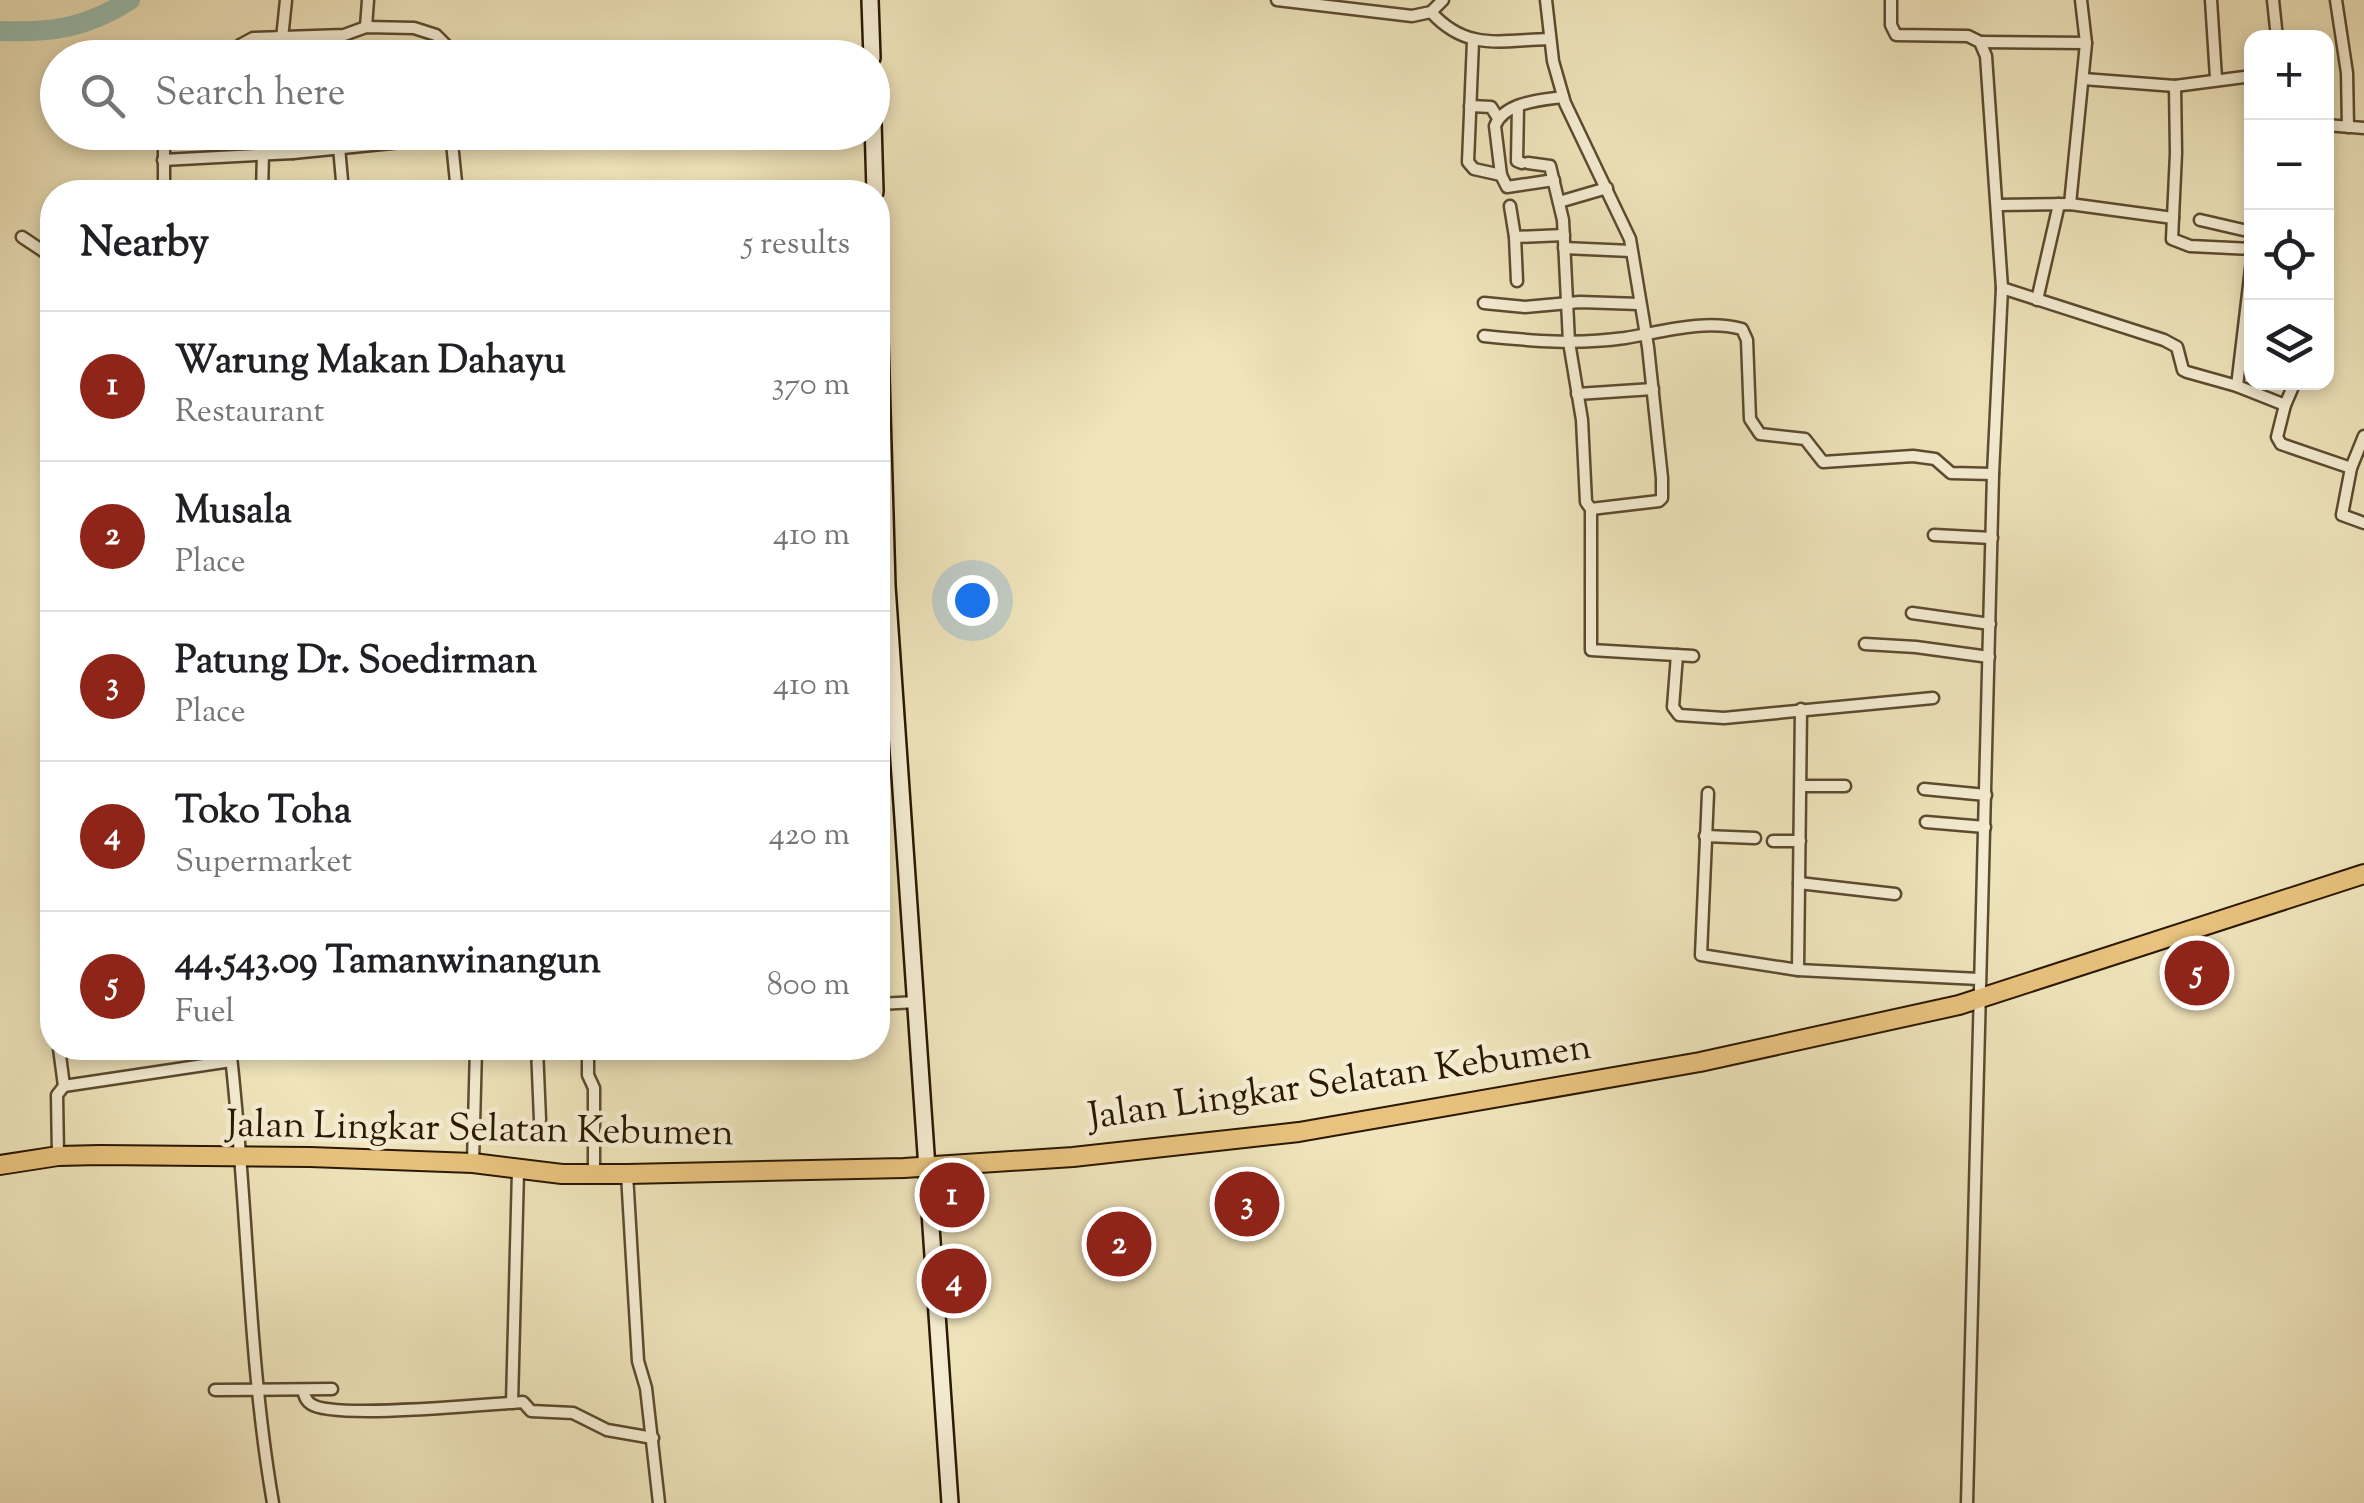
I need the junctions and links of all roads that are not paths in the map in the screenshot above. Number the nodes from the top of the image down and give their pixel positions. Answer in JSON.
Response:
{"nodes":[{"id":1,"x":286,"y":0,"type":"edge"},
{"id":2,"x":368,"y":0,"type":"edge"},
{"id":3,"x":870,"y":0,"type":"edge"},
{"id":4,"x":1277,"y":0,"type":"edge"},
{"id":5,"x":1443,"y":0,"type":"edge"},
{"id":6,"x":1546,"y":0,"type":"edge"},
{"id":7,"x":1891,"y":0,"type":"edge"},
{"id":8,"x":2081,"y":0,"type":"edge"},
{"id":9,"x":2212,"y":0,"type":"edge"},
{"id":10,"x":2273,"y":0,"type":"edge"},
{"id":11,"x":2336,"y":0,"type":"edge"},
{"id":12,"x":1431,"y":12,"type":"junction"},
{"id":13,"x":366,"y":27,"type":"junction"},
{"id":14,"x":2277,"y":30,"type":"edge"},
{"id":15,"x":283,"y":37,"type":"junction"},
{"id":16,"x":1550,"y":39,"type":"junction"},
{"id":17,"x":246,"y":40,"type":"edge"},
{"id":18,"x":283,"y":40,"type":"edge"},
{"id":19,"x":439,"y":40,"type":"edge"},
{"id":20,"x":871,"y":40,"type":"edge"},
{"id":21,"x":1473,"y":41,"type":"junction"},
{"id":22,"x":1980,"y":42,"type":"junction"},
{"id":23,"x":2086,"y":44,"type":"junction"},
{"id":24,"x":2244,"y":76,"type":"edge"},
{"id":25,"x":2216,"y":78,"type":"junction"},
{"id":26,"x":2083,"y":79,"type":"junction"},
{"id":27,"x":2175,"y":86,"type":"junction"},
{"id":28,"x":1563,"y":97,"type":"junction"},
{"id":29,"x":1470,"y":106,"type":"junction"},
{"id":30,"x":1518,"y":106,"type":"junction"},
{"id":31,"x":1498,"y":118,"type":"junction"},
{"id":32,"x":2334,"y":126,"type":"edge"},
{"id":33,"x":2348,"y":127,"type":"junction"},
{"id":34,"x":2364,"y":128,"type":"edge"},
{"id":35,"x":1518,"y":142,"type":"junction"},
{"id":36,"x":1496,"y":144,"type":"junction"},
{"id":37,"x":164,"y":150,"type":"edge"},
{"id":38,"x":294,"y":150,"type":"edge"},
{"id":39,"x":320,"y":150,"type":"edge"},
{"id":40,"x":338,"y":150,"type":"edge"},
{"id":41,"x":453,"y":150,"type":"edge"},
{"id":42,"x":874,"y":150,"type":"edge"},
{"id":43,"x":263,"y":153,"type":"junction"},
{"id":44,"x":294,"y":153,"type":"junction"},
{"id":45,"x":164,"y":160,"type":"junction"},
{"id":46,"x":1501,"y":175,"type":"junction"},
{"id":47,"x":164,"y":180,"type":"edge"},
{"id":48,"x":262,"y":180,"type":"edge"},
{"id":49,"x":342,"y":180,"type":"edge"},
{"id":50,"x":456,"y":180,"type":"edge"},
{"id":51,"x":875,"y":180,"type":"edge"},
{"id":52,"x":1554,"y":180,"type":"junction"},
{"id":53,"x":1607,"y":188,"type":"junction"},
{"id":54,"x":1560,"y":202,"type":"junction"},
{"id":55,"x":1998,"y":204,"type":"junction"},
{"id":56,"x":2064,"y":204,"type":"junction"},
{"id":57,"x":1510,"y":206,"type":"dead end"},
{"id":58,"x":2172,"y":218,"type":"junction"},
{"id":59,"x":2200,"y":220,"type":"dead end"},
{"id":60,"x":2244,"y":230,"type":"edge"},
{"id":61,"x":22,"y":237,"type":"dead end"},
{"id":62,"x":1516,"y":237,"type":"junction"},
{"id":63,"x":1564,"y":242,"type":"junction"},
{"id":64,"x":40,"y":249,"type":"edge"},
{"id":65,"x":2244,"y":250,"type":"edge"},
{"id":66,"x":1632,"y":251,"type":"junction"},
{"id":67,"x":1518,"y":282,"type":"dead end"},
{"id":68,"x":2002,"y":288,"type":"junction"},
{"id":69,"x":2037,"y":300,"type":"junction"},
{"id":70,"x":2248,"y":300,"type":"edge"},
{"id":71,"x":1484,"y":304,"type":"dead end"},
{"id":72,"x":1567,"y":304,"type":"junction"},
{"id":73,"x":1639,"y":304,"type":"junction"},
{"id":74,"x":1646,"y":333,"type":"junction"},
{"id":75,"x":1484,"y":336,"type":"dead end"},
{"id":76,"x":1568,"y":342,"type":"junction"},
{"id":77,"x":2237,"y":386,"type":"junction"},
{"id":78,"x":1653,"y":389,"type":"junction"},
{"id":79,"x":2292,"y":390,"type":"edge"},
{"id":80,"x":1577,"y":394,"type":"junction"},
{"id":81,"x":2285,"y":406,"type":"junction"},
{"id":82,"x":2364,"y":436,"type":"edge"},
{"id":83,"x":2352,"y":468,"type":"junction"},
{"id":84,"x":1993,"y":474,"type":"junction"},
{"id":85,"x":1591,"y":509,"type":"junction"},
{"id":86,"x":2364,"y":523,"type":"edge"},
{"id":87,"x":1934,"y":535,"type":"dead end"},
{"id":88,"x":1992,"y":538,"type":"junction"},
{"id":89,"x":1912,"y":613,"type":"dead end"},
{"id":90,"x":1990,"y":624,"type":"junction"},
{"id":91,"x":890,"y":640,"type":"edge"},
{"id":92,"x":1866,"y":644,"type":"dead end"},
{"id":93,"x":1677,"y":655,"type":"junction"},
{"id":94,"x":1693,"y":656,"type":"dead end"},
{"id":95,"x":1989,"y":657,"type":"junction"},
{"id":96,"x":1933,"y":698,"type":"dead end"},
{"id":97,"x":1800,"y":710,"type":"junction"},
{"id":98,"x":1802,"y":786,"type":"junction"},
{"id":99,"x":1845,"y":786,"type":"dead end"},
{"id":100,"x":1924,"y":789,"type":"dead end"},
{"id":101,"x":1708,"y":794,"type":"dead end"},
{"id":102,"x":1986,"y":795,"type":"junction"},
{"id":103,"x":1926,"y":822,"type":"dead end"},
{"id":104,"x":1986,"y":827,"type":"junction"},
{"id":105,"x":1705,"y":836,"type":"junction"},
{"id":106,"x":1756,"y":838,"type":"dead end"},
{"id":107,"x":1773,"y":841,"type":"dead end"},
{"id":108,"x":1800,"y":841,"type":"junction"},
{"id":109,"x":2364,"y":874,"type":"edge"},
{"id":110,"x":1799,"y":882,"type":"junction"},
{"id":111,"x":1895,"y":894,"type":"dead end"},
{"id":112,"x":1798,"y":970,"type":"junction"},
{"id":113,"x":1980,"y":979,"type":"junction"},
{"id":114,"x":1979,"y":999,"type":"junction"},
{"id":115,"x":917,"y":1002,"type":"junction"},
{"id":116,"x":890,"y":1003,"type":"edge"},
{"id":117,"x":61,"y":1060,"type":"edge"},
{"id":118,"x":476,"y":1060,"type":"edge"},
{"id":119,"x":538,"y":1060,"type":"edge"},
{"id":120,"x":588,"y":1060,"type":"edge"},
{"id":121,"x":232,"y":1061,"type":"joint"},
{"id":122,"x":64,"y":1086,"type":"junction"},
{"id":123,"x":540,"y":1120,"type":"dead end"},
{"id":124,"x":58,"y":1156,"type":"junction"},
{"id":125,"x":242,"y":1158,"type":"junction"},
{"id":126,"x":473,"y":1163,"type":"junction"},
{"id":127,"x":0,"y":1165,"type":"edge"},
{"id":128,"x":928,"y":1166,"type":"junction"},
{"id":129,"x":518,"y":1171,"type":"junction"},
{"id":130,"x":594,"y":1174,"type":"junction"},
{"id":131,"x":627,"y":1174,"type":"junction"},
{"id":132,"x":332,"y":1389,"type":"dead end"},
{"id":133,"x":215,"y":1390,"type":"dead end"},
{"id":134,"x":258,"y":1391,"type":"junction"},
{"id":135,"x":303,"y":1392,"type":"junction"},
{"id":136,"x":512,"y":1403,"type":"junction"},
{"id":137,"x":653,"y":1438,"type":"junction"},
{"id":138,"x":273,"y":1503,"type":"edge"},
{"id":139,"x":659,"y":1503,"type":"edge"},
{"id":140,"x":950,"y":1503,"type":"edge"},
{"id":141,"x":1967,"y":1503,"type":"edge"}],
"edges":[{"from":1,"to":15,"type":"street"},
{"from":2,"to":13,"type":"street"},
{"from":3,"to":20,"type":"main road"},
{"from":4,"to":12,"type":"street"},
{"from":5,"to":12,"type":"street"},
{"from":6,"to":16,"type":"street"},
{"from":7,"to":22,"type":"street"},
{"from":8,"to":23,"type":"street"},
{"from":9,"to":25,"type":"street"},
{"from":10,"to":14,"type":"street"},
{"from":11,"to":33,"type":"street"},
{"from":12,"to":21,"type":"street"},
{"from":13,"to":15,"type":"street"},
{"from":13,"to":19,"type":"street"},
{"from":15,"to":17,"type":"street"},
{"from":15,"to":18,"type":"street"},
{"from":16,"to":21,"type":"street"},
{"from":16,"to":28,"type":"street"},
{"from":21,"to":29,"type":"street"},
{"from":22,"to":23,"type":"street"},
{"from":22,"to":55,"type":"street"},
{"from":23,"to":26,"type":"street"},
{"from":24,"to":25,"type":"street"},
{"from":25,"to":27,"type":"street"},
{"from":26,"to":27,"type":"street"},
{"from":26,"to":56,"type":"street"},
{"from":27,"to":58,"type":"street"},
{"from":28,"to":30,"type":"street"},
{"from":28,"to":53,"type":"street"},
{"from":29,"to":31,"type":"street"},
{"from":29,"to":46,"type":"street"},
{"from":30,"to":31,"type":"street"},
{"from":30,"to":35,"type":"street"},
{"from":31,"to":36,"type":"street"},
{"from":32,"to":33,"type":"street"},
{"from":33,"to":34,"type":"street"},
{"from":35,"to":36,"type":"street"},
{"from":35,"to":52,"type":"street"},
{"from":36,"to":46,"type":"street"},
{"from":37,"to":45,"type":"street"},
{"from":38,"to":44,"type":"street"},
{"from":39,"to":44,"type":"street"},
{"from":40,"to":49,"type":"street"},
{"from":41,"to":50,"type":"street"},
{"from":42,"to":51,"type":"main road"},
{"from":43,"to":44,"type":"street"},
{"from":43,"to":45,"type":"street"},
{"from":43,"to":48,"type":"street"},
{"from":45,"to":47,"type":"street"},
{"from":46,"to":52,"type":"street"},
{"from":52,"to":54,"type":"street"},
{"from":53,"to":54,"type":"street"},
{"from":53,"to":66,"type":"street"},
{"from":54,"to":63,"type":"street"},
{"from":55,"to":56,"type":"street"},
{"from":55,"to":68,"type":"street"},
{"from":56,"to":58,"type":"street"},
{"from":56,"to":69,"type":"street"},
{"from":57,"to":62,"type":"street"},
{"from":58,"to":65,"type":"street"},
{"from":59,"to":60,"type":"street"},
{"from":61,"to":64,"type":"street"},
{"from":62,"to":63,"type":"street"},
{"from":62,"to":67,"type":"street"},
{"from":63,"to":66,"type":"street"},
{"from":63,"to":72,"type":"street"},
{"from":66,"to":73,"type":"street"},
{"from":68,"to":69,"type":"street"},
{"from":68,"to":84,"type":"street"},
{"from":69,"to":77,"type":"street"},
{"from":70,"to":77,"type":"street"},
{"from":71,"to":72,"type":"street"},
{"from":72,"to":73,"type":"street"},
{"from":72,"to":76,"type":"street"},
{"from":73,"to":74,"type":"street"},
{"from":74,"to":76,"type":"street"},
{"from":74,"to":78,"type":"street"},
{"from":74,"to":84,"type":"street"},
{"from":75,"to":76,"type":"street"},
{"from":76,"to":80,"type":"street"},
{"from":77,"to":81,"type":"street"},
{"from":78,"to":80,"type":"street"},
{"from":78,"to":85,"type":"street"},
{"from":79,"to":81,"type":"street"},
{"from":80,"to":85,"type":"street"},
{"from":81,"to":83,"type":"street"},
{"from":82,"to":83,"type":"street"},
{"from":83,"to":86,"type":"street"},
{"from":84,"to":88,"type":"street"},
{"from":85,"to":93,"type":"street"},
{"from":87,"to":88,"type":"street"},
{"from":88,"to":90,"type":"street"},
{"from":89,"to":90,"type":"street"},
{"from":90,"to":95,"type":"street"},
{"from":91,"to":115,"type":"main road"},
{"from":92,"to":95,"type":"street"},
{"from":93,"to":94,"type":"street"},
{"from":93,"to":97,"type":"street"},
{"from":95,"to":102,"type":"street"},
{"from":96,"to":97,"type":"street"},
{"from":97,"to":98,"type":"street"},
{"from":98,"to":99,"type":"street"},
{"from":98,"to":108,"type":"street"},
{"from":100,"to":102,"type":"street"},
{"from":101,"to":105,"type":"street"},
{"from":102,"to":104,"type":"street"},
{"from":103,"to":104,"type":"street"},
{"from":104,"to":113,"type":"street"},
{"from":105,"to":106,"type":"street"},
{"from":105,"to":112,"type":"street"},
{"from":107,"to":108,"type":"street"},
{"from":108,"to":110,"type":"street"},
{"from":109,"to":114,"type":"highway","name":"Jalan Lingkar Selatan Kebumen"},
{"from":110,"to":111,"type":"street"},
{"from":110,"to":112,"type":"street"},
{"from":112,"to":113,"type":"street"},
{"from":113,"to":114,"type":"street"},
{"from":114,"to":128,"type":"highway","name":"Jalan Lingkar Selatan Kebumen"},
{"from":114,"to":141,"type":"street"},
{"from":115,"to":116,"type":"street"},
{"from":115,"to":128,"type":"main road"},
{"from":117,"to":122,"type":"street"},
{"from":118,"to":126,"type":"street"},
{"from":119,"to":123,"type":"street"},
{"from":120,"to":130,"type":"street"},
{"from":121,"to":122,"type":"street"},
{"from":121,"to":125,"type":"street"},
{"from":122,"to":124,"type":"street"},
{"from":124,"to":125,"type":"highway","name":"Jalan Lingkar Selatan Kebumen"},
{"from":124,"to":127,"type":"highway","name":"Jalan Lingkar Selatan Kebumen"},
{"from":125,"to":126,"type":"highway","name":"Jalan Lingkar Selatan Kebumen"},
{"from":125,"to":134,"type":"street"},
{"from":126,"to":129,"type":"highway","name":"Jalan Lingkar Selatan Kebumen"},
{"from":128,"to":131,"type":"highway","name":"Jalan Lingkar Selatan Kebumen"},
{"from":128,"to":140,"type":"main road"},
{"from":129,"to":130,"type":"highway","name":"Jalan Lingkar Selatan Kebumen"},
{"from":129,"to":136,"type":"street"},
{"from":130,"to":131,"type":"highway","name":"Jalan Lingkar Selatan Kebumen"},
{"from":131,"to":137,"type":"street"},
{"from":132,"to":135,"type":"street"},
{"from":133,"to":134,"type":"street"},
{"from":134,"to":135,"type":"street"},
{"from":134,"to":138,"type":"street"},
{"from":135,"to":136,"type":"street"},
{"from":136,"to":137,"type":"street"},
{"from":137,"to":139,"type":"street"}]}
